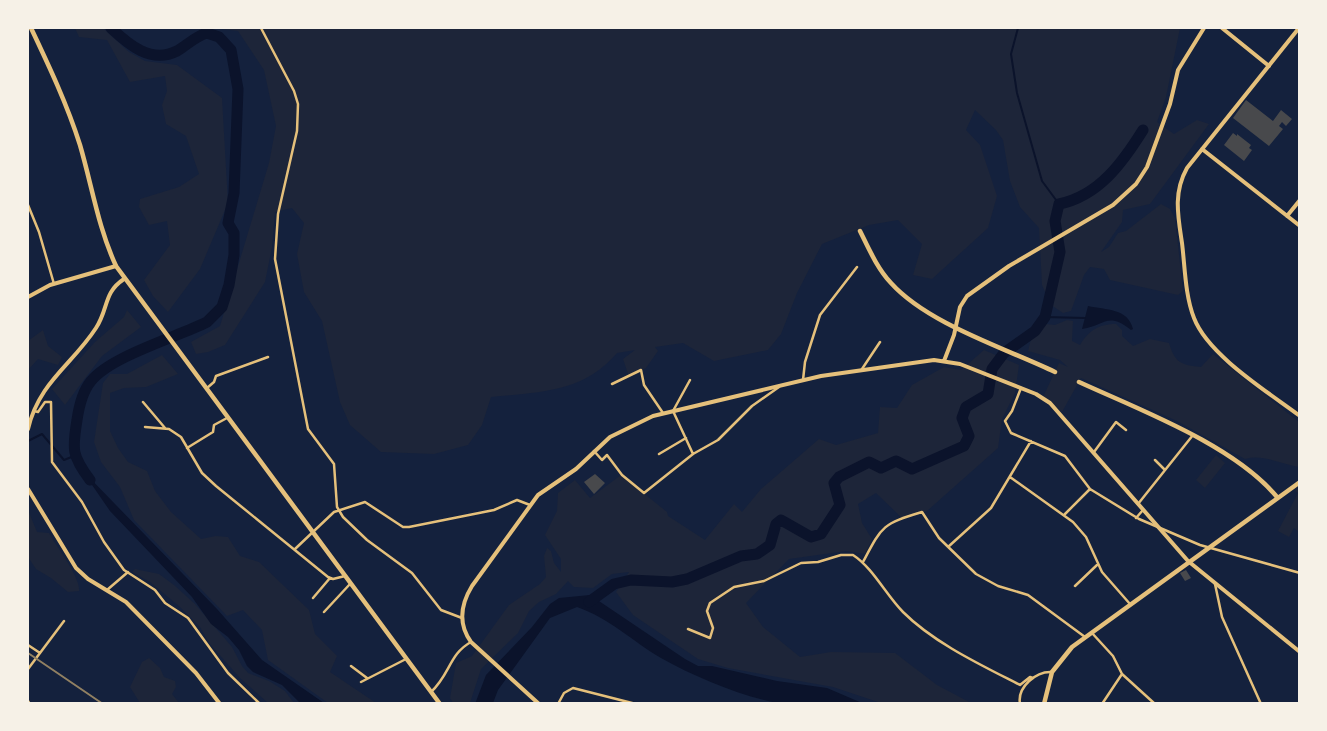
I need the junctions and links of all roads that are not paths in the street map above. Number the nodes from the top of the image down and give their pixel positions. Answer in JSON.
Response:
{"nodes":[{"id":1,"x":29,"y":28,"type":"edge"},
{"id":2,"x":261,"y":28,"type":"edge"},
{"id":3,"x":1204,"y":28,"type":"edge"},
{"id":4,"x":1222,"y":28,"type":"edge"},
{"id":5,"x":1299,"y":28,"type":"edge"},
{"id":6,"x":1269,"y":66,"type":"junction"},
{"id":7,"x":1202,"y":149,"type":"junction"},
{"id":8,"x":1300,"y":200,"type":"edge"},
{"id":9,"x":28,"y":205,"type":"edge"},
{"id":10,"x":1287,"y":216,"type":"junction"},
{"id":11,"x":1300,"y":226,"type":"edge"},
{"id":12,"x":860,"y":231,"type":"dead end"},
{"id":13,"x":116,"y":266,"type":"junction"},
{"id":14,"x":857,"y":267,"type":"dead end"},
{"id":15,"x":124,"y":279,"type":"junction"},
{"id":16,"x":54,"y":284,"type":"junction"},
{"id":17,"x":28,"y":297,"type":"edge"},
{"id":18,"x":956,"y":326,"type":"junction"},
{"id":19,"x":880,"y":342,"type":"dead end"},
{"id":20,"x":268,"y":357,"type":"dead end"},
{"id":21,"x":944,"y":361,"type":"junction"},
{"id":22,"x":861,"y":371,"type":"junction"},
{"id":23,"x":1055,"y":372,"type":"dead end"},
{"id":24,"x":690,"y":380,"type":"dead end"},
{"id":25,"x":803,"y":381,"type":"junction"},
{"id":26,"x":1079,"y":382,"type":"dead end"},
{"id":27,"x":612,"y":384,"type":"dead end"},
{"id":28,"x":780,"y":386,"type":"junction"},
{"id":29,"x":1022,"y":388,"type":"junction"},
{"id":30,"x":206,"y":389,"type":"junction"},
{"id":31,"x":143,"y":402,"type":"dead end"},
{"id":32,"x":33,"y":410,"type":"junction"},
{"id":33,"x":673,"y":411,"type":"junction"},
{"id":34,"x":663,"y":413,"type":"junction"},
{"id":35,"x":1300,"y":416,"type":"edge"},
{"id":36,"x":227,"y":418,"type":"junction"},
{"id":37,"x":145,"y":427,"type":"dead end"},
{"id":38,"x":28,"y":429,"type":"edge"},
{"id":39,"x":166,"y":429,"type":"junction"},
{"id":40,"x":1126,"y":430,"type":"dead end"},
{"id":41,"x":1193,"y":435,"type":"junction"},
{"id":42,"x":686,"y":438,"type":"junction"},
{"id":43,"x":1031,"y":441,"type":"junction"},
{"id":44,"x":187,"y":448,"type":"junction"},
{"id":45,"x":594,"y":452,"type":"junction"},
{"id":46,"x":1094,"y":452,"type":"junction"},
{"id":47,"x":659,"y":454,"type":"dead end"},
{"id":48,"x":693,"y":454,"type":"junction"},
{"id":49,"x":1155,"y":460,"type":"dead end"},
{"id":50,"x":1165,"y":470,"type":"junction"},
{"id":51,"x":1010,"y":477,"type":"junction"},
{"id":52,"x":1300,"y":482,"type":"edge"},
{"id":53,"x":1090,"y":489,"type":"junction"},
{"id":54,"x":28,"y":490,"type":"edge"},
{"id":55,"x":1277,"y":497,"type":"junction"},
{"id":56,"x":1138,"y":504,"type":"junction"},
{"id":57,"x":530,"y":505,"type":"junction"},
{"id":58,"x":1143,"y":510,"type":"junction"},
{"id":59,"x":339,"y":511,"type":"junction"},
{"id":60,"x":1065,"y":514,"type":"junction"},
{"id":61,"x":1136,"y":518,"type":"junction"},
{"id":62,"x":1160,"y":529,"type":"junction"},
{"id":63,"x":312,"y":532,"type":"junction"},
{"id":64,"x":947,"y":547,"type":"junction"},
{"id":65,"x":1207,"y":547,"type":"junction"},
{"id":66,"x":295,"y":549,"type":"junction"},
{"id":67,"x":1188,"y":561,"type":"junction"},
{"id":68,"x":863,"y":562,"type":"junction"},
{"id":69,"x":1097,"y":565,"type":"junction"},
{"id":70,"x":1300,"y":568,"type":"edge"},
{"id":71,"x":128,"y":572,"type":"junction"},
{"id":72,"x":1298,"y":572,"type":"edge"},
{"id":73,"x":345,"y":576,"type":"junction"},
{"id":74,"x":330,"y":578,"type":"junction"},
{"id":75,"x":1214,"y":583,"type":"junction"},
{"id":76,"x":350,"y":584,"type":"junction"},
{"id":77,"x":1075,"y":586,"type":"dead end"},
{"id":78,"x":107,"y":590,"type":"junction"},
{"id":79,"x":313,"y":598,"type":"dead end"},
{"id":80,"x":1130,"y":604,"type":"junction"},
{"id":81,"x":324,"y":612,"type":"dead end"},
{"id":82,"x":462,"y":618,"type":"junction"},
{"id":83,"x":64,"y":621,"type":"dead end"},
{"id":84,"x":688,"y":629,"type":"dead end"},
{"id":85,"x":1091,"y":632,"type":"junction"},
{"id":86,"x":1085,"y":637,"type":"junction"},
{"id":87,"x":471,"y":642,"type":"junction"},
{"id":88,"x":28,"y":645,"type":"edge"},
{"id":89,"x":1300,"y":652,"type":"edge"},
{"id":90,"x":40,"y":653,"type":"junction"},
{"id":91,"x":406,"y":659,"type":"junction"},
{"id":92,"x":352,"y":666,"type":"dead end"},
{"id":93,"x":28,"y":669,"type":"edge"},
{"id":94,"x":1052,"y":672,"type":"junction"},
{"id":95,"x":1122,"y":674,"type":"junction"},
{"id":96,"x":367,"y":678,"type":"junction"},
{"id":97,"x":1034,"y":678,"type":"junction"},
{"id":98,"x":361,"y":682,"type":"dead end"},
{"id":99,"x":431,"y":692,"type":"junction"},
{"id":100,"x":220,"y":704,"type":"edge"},
{"id":101,"x":260,"y":704,"type":"edge"},
{"id":102,"x":440,"y":704,"type":"edge"},
{"id":103,"x":539,"y":704,"type":"edge"},
{"id":104,"x":558,"y":704,"type":"edge"},
{"id":105,"x":636,"y":704,"type":"edge"},
{"id":106,"x":1020,"y":704,"type":"edge"},
{"id":107,"x":1044,"y":704,"type":"edge"},
{"id":108,"x":1102,"y":704,"type":"edge"},
{"id":109,"x":1155,"y":704,"type":"edge"},
{"id":110,"x":1260,"y":704,"type":"edge"}],
"edges":[{"from":1,"to":13,"type":"main road"},
{"from":2,"to":59,"type":"street"},
{"from":3,"to":18,"type":"street"},
{"from":4,"to":6,"type":"street"},
{"from":5,"to":6,"type":"street"},
{"from":6,"to":7,"type":"street"},
{"from":7,"to":10,"type":"street"},
{"from":7,"to":35,"type":"street"},
{"from":8,"to":10,"type":"street"},
{"from":9,"to":16,"type":"street"},
{"from":10,"to":11,"type":"street"},
{"from":12,"to":18,"type":"main road"},
{"from":13,"to":15,"type":"main road"},
{"from":13,"to":16,"type":"street"},
{"from":14,"to":25,"type":"street"},
{"from":15,"to":30,"type":"main road"},
{"from":15,"to":32,"type":"street"},
{"from":16,"to":17,"type":"street"},
{"from":18,"to":21,"type":"street"},
{"from":18,"to":23,"type":"main road"},
{"from":19,"to":22,"type":"street"},
{"from":20,"to":30,"type":"street"},
{"from":21,"to":22,"type":"street"},
{"from":21,"to":29,"type":"street"},
{"from":22,"to":25,"type":"street"},
{"from":24,"to":33,"type":"street"},
{"from":25,"to":28,"type":"street"},
{"from":26,"to":41,"type":"main road"},
{"from":27,"to":34,"type":"street"},
{"from":28,"to":33,"type":"street"},
{"from":28,"to":48,"type":"street"},
{"from":29,"to":43,"type":"street"},
{"from":29,"to":46,"type":"street"},
{"from":30,"to":36,"type":"main road"},
{"from":31,"to":39,"type":"street"},
{"from":32,"to":38,"type":"street"},
{"from":32,"to":71,"type":"street"},
{"from":33,"to":34,"type":"street"},
{"from":33,"to":42,"type":"street"},
{"from":34,"to":45,"type":"street"},
{"from":36,"to":44,"type":"street"},
{"from":36,"to":63,"type":"main road"},
{"from":37,"to":39,"type":"street"},
{"from":39,"to":44,"type":"street"},
{"from":40,"to":46,"type":"street"},
{"from":41,"to":50,"type":"street"},
{"from":41,"to":55,"type":"main road"},
{"from":42,"to":47,"type":"street"},
{"from":42,"to":48,"type":"street"},
{"from":43,"to":51,"type":"street"},
{"from":43,"to":53,"type":"street"},
{"from":44,"to":66,"type":"street"},
{"from":45,"to":48,"type":"street"},
{"from":45,"to":57,"type":"street"},
{"from":46,"to":56,"type":"street"},
{"from":49,"to":50,"type":"street"},
{"from":50,"to":56,"type":"street"},
{"from":51,"to":60,"type":"street"},
{"from":51,"to":64,"type":"street"},
{"from":52,"to":55,"type":"main road"},
{"from":53,"to":60,"type":"street"},
{"from":53,"to":61,"type":"street"},
{"from":54,"to":78,"type":"street"},
{"from":55,"to":65,"type":"main road"},
{"from":56,"to":58,"type":"street"},
{"from":57,"to":59,"type":"street"},
{"from":57,"to":82,"type":"street"},
{"from":58,"to":61,"type":"street"},
{"from":58,"to":62,"type":"street"},
{"from":59,"to":63,"type":"street"},
{"from":59,"to":82,"type":"street"},
{"from":60,"to":69,"type":"street"},
{"from":61,"to":62,"type":"street"},
{"from":62,"to":65,"type":"street"},
{"from":62,"to":67,"type":"street"},
{"from":63,"to":66,"type":"street"},
{"from":63,"to":73,"type":"main road"},
{"from":64,"to":68,"type":"street"},
{"from":64,"to":86,"type":"street"},
{"from":65,"to":67,"type":"main road"},
{"from":65,"to":72,"type":"street"},
{"from":66,"to":74,"type":"street"},
{"from":67,"to":75,"type":"street"},
{"from":67,"to":80,"type":"main road"},
{"from":68,"to":84,"type":"street"},
{"from":68,"to":97,"type":"street"},
{"from":69,"to":77,"type":"street"},
{"from":69,"to":80,"type":"street"},
{"from":70,"to":72,"type":"street"},
{"from":71,"to":78,"type":"street"},
{"from":71,"to":101,"type":"street"},
{"from":73,"to":74,"type":"street"},
{"from":73,"to":76,"type":"main road"},
{"from":74,"to":79,"type":"street"},
{"from":75,"to":89,"type":"street"},
{"from":75,"to":110,"type":"street"},
{"from":76,"to":81,"type":"street"},
{"from":76,"to":91,"type":"main road"},
{"from":78,"to":100,"type":"street"},
{"from":80,"to":85,"type":"main road"},
{"from":82,"to":87,"type":"street"},
{"from":83,"to":90,"type":"street"},
{"from":85,"to":86,"type":"main road"},
{"from":85,"to":95,"type":"street"},
{"from":86,"to":94,"type":"main road"},
{"from":87,"to":99,"type":"street"},
{"from":87,"to":103,"type":"street"},
{"from":88,"to":90,"type":"street"},
{"from":90,"to":93,"type":"street"},
{"from":91,"to":96,"type":"street"},
{"from":91,"to":99,"type":"main road"},
{"from":92,"to":96,"type":"street"},
{"from":94,"to":97,"type":"street"},
{"from":94,"to":107,"type":"main road"},
{"from":95,"to":108,"type":"street"},
{"from":95,"to":109,"type":"street"},
{"from":96,"to":98,"type":"street"},
{"from":97,"to":106,"type":"street"},
{"from":99,"to":102,"type":"main road"},
{"from":104,"to":105,"type":"street"}]}
